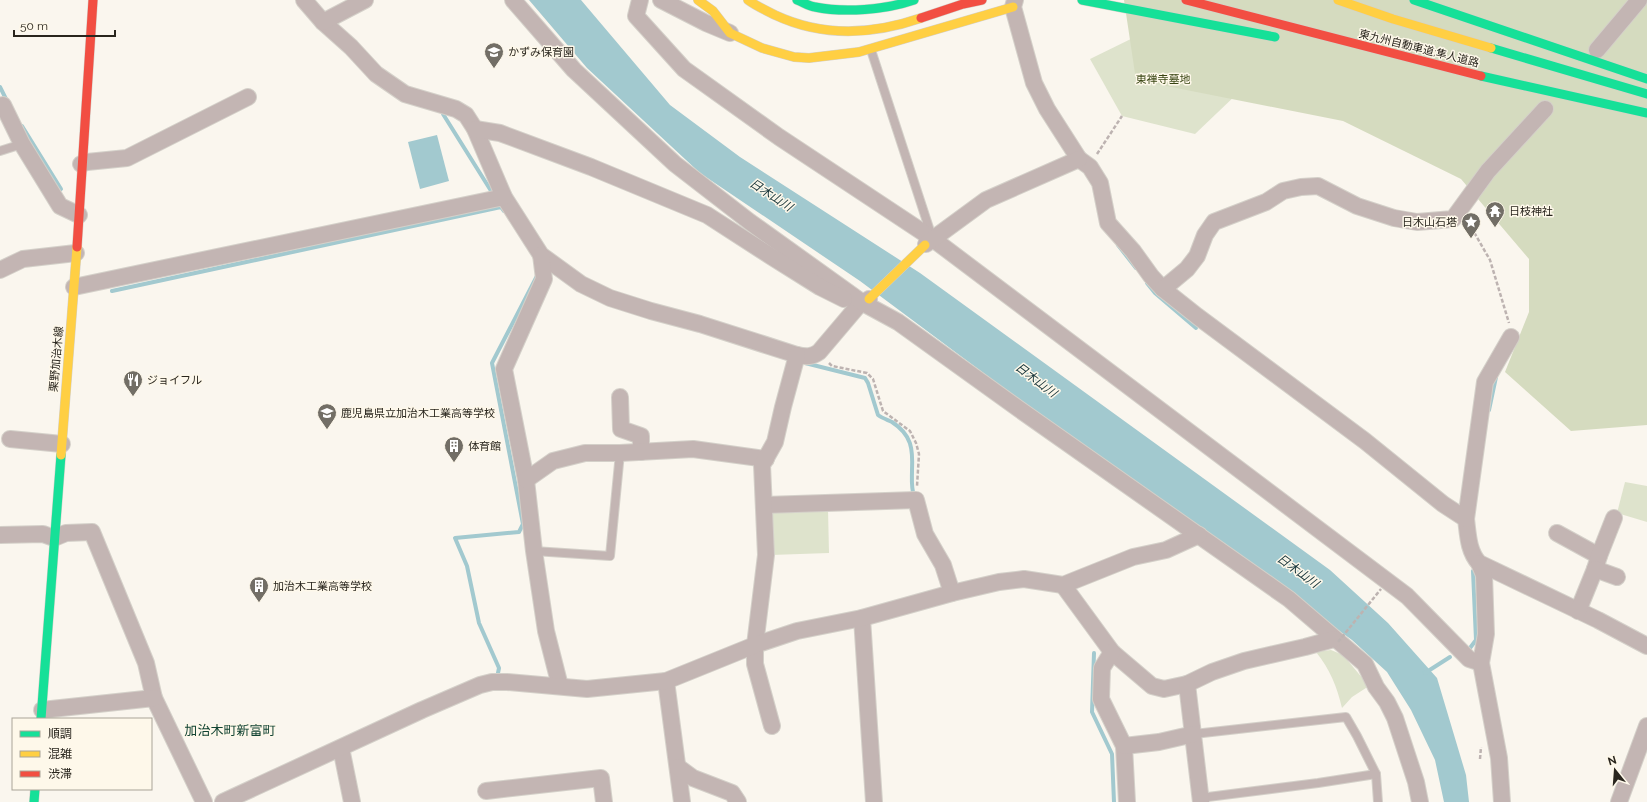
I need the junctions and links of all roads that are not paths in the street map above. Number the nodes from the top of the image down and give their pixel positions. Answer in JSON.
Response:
{"nodes":[{"id":1,"x":93,"y":0,"type":"edge"},
{"id":2,"x":304,"y":0,"type":"edge"},
{"id":3,"x":365,"y":0,"type":"edge"},
{"id":4,"x":513,"y":0,"type":"edge"},
{"id":5,"x":640,"y":0,"type":"edge"},
{"id":6,"x":661,"y":0,"type":"edge"},
{"id":7,"x":698,"y":0,"type":"edge"},
{"id":8,"x":748,"y":0,"type":"edge"},
{"id":9,"x":797,"y":0,"type":"edge"},
{"id":10,"x":914,"y":0,"type":"edge"},
{"id":11,"x":982,"y":0,"type":"edge"},
{"id":12,"x":1082,"y":0,"type":"edge"},
{"id":13,"x":1186,"y":0,"type":"edge"},
{"id":14,"x":1338,"y":0,"type":"edge"},
{"id":15,"x":1414,"y":0,"type":"edge"},
{"id":16,"x":1639,"y":0,"type":"edge"},
{"id":17,"x":1014,"y":3,"type":"edge"},
{"id":18,"x":323,"y":22,"type":"junction"},
{"id":19,"x":730,"y":33,"type":"junction"},
{"id":20,"x":1284,"y":39,"type":"dead end"},
{"id":21,"x":871,"y":49,"type":"junction"},
{"id":22,"x":1597,"y":50,"type":"dead end"},
{"id":23,"x":1354,"y":53,"type":"dead end"},
{"id":24,"x":1647,"y":79,"type":"edge"},
{"id":25,"x":1502,"y":81,"type":"junction"},
{"id":26,"x":1647,"y":94,"type":"edge"},
{"id":27,"x":248,"y":97,"type":"dead end"},
{"id":28,"x":2,"y":106,"type":"edge"},
{"id":29,"x":1545,"y":109,"type":"dead end"},
{"id":30,"x":1647,"y":113,"type":"edge"},
{"id":31,"x":475,"y":128,"type":"junction"},
{"id":32,"x":22,"y":144,"type":"junction"},
{"id":33,"x":0,"y":152,"type":"edge"},
{"id":34,"x":1084,"y":163,"type":"junction"},
{"id":35,"x":81,"y":164,"type":"junction"},
{"id":36,"x":504,"y":198,"type":"junction"},
{"id":37,"x":79,"y":215,"type":"junction"},
{"id":38,"x":929,"y":242,"type":"junction"},
{"id":39,"x":76,"y":253,"type":"junction"},
{"id":40,"x":541,"y":255,"type":"junction"},
{"id":41,"x":0,"y":270,"type":"edge"},
{"id":42,"x":74,"y":287,"type":"junction"},
{"id":43,"x":1163,"y":289,"type":"junction"},
{"id":44,"x":863,"y":303,"type":"junction"},
{"id":45,"x":1511,"y":337,"type":"road end"},
{"id":46,"x":797,"y":355,"type":"junction"},
{"id":47,"x":620,"y":397,"type":"dead end"},
{"id":48,"x":10,"y":439,"type":"dead end"},
{"id":49,"x":62,"y":444,"type":"junction"},
{"id":50,"x":641,"y":452,"type":"junction"},
{"id":51,"x":620,"y":453,"type":"junction"},
{"id":52,"x":766,"y":458,"type":"junction"},
{"id":53,"x":526,"y":480,"type":"junction"},
{"id":54,"x":765,"y":505,"type":"junction"},
{"id":55,"x":1614,"y":518,"type":"dead end"},
{"id":56,"x":1466,"y":519,"type":"junction"},
{"id":57,"x":1557,"y":533,"type":"dead end"},
{"id":58,"x":0,"y":535,"type":"edge"},
{"id":59,"x":1199,"y":535,"type":"junction"},
{"id":60,"x":54,"y":538,"type":"junction"},
{"id":61,"x":534,"y":551,"type":"junction"},
{"id":62,"x":1479,"y":563,"type":"junction"},
{"id":63,"x":1597,"y":563,"type":"junction"},
{"id":64,"x":1617,"y":577,"type":"dead end"},
{"id":65,"x":1063,"y":584,"type":"junction"},
{"id":66,"x":952,"y":593,"type":"junction"},
{"id":67,"x":1578,"y":611,"type":"junction"},
{"id":68,"x":862,"y":618,"type":"junction"},
{"id":69,"x":1336,"y":640,"type":"junction"},
{"id":70,"x":755,"y":645,"type":"junction"},
{"id":71,"x":1647,"y":646,"type":"edge"},
{"id":72,"x":1112,"y":652,"type":"junction"},
{"id":73,"x":1481,"y":663,"type":"junction"},
{"id":74,"x":666,"y":680,"type":"junction"},
{"id":75,"x":1187,"y":684,"type":"junction"},
{"id":76,"x":560,"y":686,"type":"junction"},
{"id":77,"x":154,"y":698,"type":"junction"},
{"id":78,"x":41,"y":714,"type":"edge"},
{"id":79,"x":772,"y":726,"type":"dead end"},
{"id":80,"x":1646,"y":730,"type":"edge"},
{"id":81,"x":1194,"y":734,"type":"junction"},
{"id":82,"x":1124,"y":746,"type":"junction"},
{"id":83,"x":341,"y":748,"type":"junction"},
{"id":84,"x":678,"y":767,"type":"junction"},
{"id":85,"x":1376,"y":774,"type":"junction"},
{"id":86,"x":35,"y":790,"type":"edge"},
{"id":87,"x":486,"y":791,"type":"dead end"},
{"id":88,"x":1201,"y":800,"type":"edge"},
{"id":89,"x":34,"y":802,"type":"edge"},
{"id":90,"x":204,"y":802,"type":"edge"},
{"id":91,"x":224,"y":802,"type":"edge"},
{"id":92,"x":352,"y":802,"type":"edge"},
{"id":93,"x":604,"y":802,"type":"edge"},
{"id":94,"x":682,"y":802,"type":"edge"},
{"id":95,"x":738,"y":802,"type":"edge"},
{"id":96,"x":874,"y":802,"type":"edge"},
{"id":97,"x":1127,"y":802,"type":"edge"},
{"id":98,"x":1378,"y":802,"type":"edge"},
{"id":99,"x":1420,"y":802,"type":"edge"},
{"id":100,"x":1502,"y":802,"type":"edge"},
{"id":101,"x":1619,"y":802,"type":"edge"}],
"edges":[{"from":1,"to":35,"type":"main road","name":"栗野加治木線"},
{"from":2,"to":18,"type":"street"},
{"from":3,"to":18,"type":"street"},
{"from":4,"to":44,"type":"street"},
{"from":5,"to":38,"type":"street"},
{"from":6,"to":19,"type":"street"},
{"from":7,"to":19,"type":"main road"},
{"from":8,"to":11,"type":"main road"},
{"from":9,"to":10,"type":"main road"},
{"from":12,"to":20,"type":"main road"},
{"from":13,"to":25,"type":"main road","name":"東九州自動車道;隼人道路"},
{"from":14,"to":26,"type":"main road"},
{"from":15,"to":24,"type":"main road"},
{"from":16,"to":22,"type":"street"},
{"from":17,"to":21,"type":"main road"},
{"from":17,"to":34,"type":"street"},
{"from":18,"to":31,"type":"street"},
{"from":19,"to":21,"type":"main road"},
{"from":21,"to":38,"type":"lane"},
{"from":23,"to":25,"type":"main road"},
{"from":25,"to":30,"type":"main road","name":"東九州自動車道;隼人道路"},
{"from":27,"to":35,"type":"street"},
{"from":28,"to":32,"type":"street"},
{"from":29,"to":43,"type":"street"},
{"from":31,"to":36,"type":"street"},
{"from":31,"to":44,"type":"street"},
{"from":32,"to":33,"type":"lane"},
{"from":32,"to":37,"type":"street"},
{"from":34,"to":38,"type":"street"},
{"from":34,"to":43,"type":"street"},
{"from":35,"to":37,"type":"main road","name":"栗野加治木線"},
{"from":36,"to":40,"type":"street"},
{"from":36,"to":42,"type":"street"},
{"from":37,"to":39,"type":"main road","name":"栗野加治木線"},
{"from":38,"to":44,"type":"main road"},
{"from":38,"to":73,"type":"street"},
{"from":39,"to":41,"type":"street"},
{"from":39,"to":42,"type":"main road","name":"栗野加治木線"},
{"from":40,"to":46,"type":"street"},
{"from":40,"to":53,"type":"street"},
{"from":42,"to":49,"type":"main road","name":"栗野加治木線"},
{"from":43,"to":56,"type":"street"},
{"from":44,"to":46,"type":"street"},
{"from":44,"to":59,"type":"street"},
{"from":45,"to":56,"type":"street"},
{"from":46,"to":52,"type":"street"},
{"from":47,"to":50,"type":"street"},
{"from":48,"to":49,"type":"street"},
{"from":49,"to":60,"type":"main road","name":"栗野加治木線"},
{"from":50,"to":51,"type":"street"},
{"from":50,"to":52,"type":"street"},
{"from":51,"to":53,"type":"street"},
{"from":51,"to":61,"type":"lane"},
{"from":52,"to":54,"type":"street"},
{"from":53,"to":61,"type":"street"},
{"from":54,"to":66,"type":"street"},
{"from":54,"to":70,"type":"street"},
{"from":55,"to":63,"type":"street"},
{"from":56,"to":62,"type":"street"},
{"from":57,"to":63,"type":"street"},
{"from":58,"to":60,"type":"street"},
{"from":59,"to":65,"type":"street"},
{"from":59,"to":69,"type":"street"},
{"from":60,"to":77,"type":"street"},
{"from":60,"to":78,"type":"main road","name":"栗野加治木線"},
{"from":61,"to":76,"type":"street"},
{"from":62,"to":67,"type":"street"},
{"from":62,"to":73,"type":"street"},
{"from":63,"to":64,"type":"street"},
{"from":63,"to":67,"type":"street"},
{"from":65,"to":66,"type":"street"},
{"from":65,"to":72,"type":"street"},
{"from":66,"to":68,"type":"street"},
{"from":67,"to":71,"type":"street"},
{"from":68,"to":70,"type":"street"},
{"from":68,"to":96,"type":"street"},
{"from":69,"to":75,"type":"street"},
{"from":69,"to":99,"type":"street"},
{"from":70,"to":74,"type":"street"},
{"from":70,"to":79,"type":"street"},
{"from":72,"to":75,"type":"street"},
{"from":72,"to":82,"type":"street"},
{"from":73,"to":100,"type":"street"},
{"from":74,"to":76,"type":"street"},
{"from":74,"to":84,"type":"street"},
{"from":75,"to":81,"type":"street"},
{"from":76,"to":83,"type":"street"},
{"from":77,"to":78,"type":"street"},
{"from":77,"to":90,"type":"street"},
{"from":80,"to":101,"type":"street"},
{"from":81,"to":82,"type":"street"},
{"from":81,"to":85,"type":"lane"},
{"from":81,"to":88,"type":"street"},
{"from":82,"to":97,"type":"street"},
{"from":83,"to":91,"type":"street"},
{"from":83,"to":92,"type":"street"},
{"from":84,"to":94,"type":"street"},
{"from":84,"to":95,"type":"street"},
{"from":85,"to":88,"type":"lane"},
{"from":85,"to":98,"type":"lane"},
{"from":86,"to":89,"type":"main road"},
{"from":87,"to":93,"type":"street"}]}
